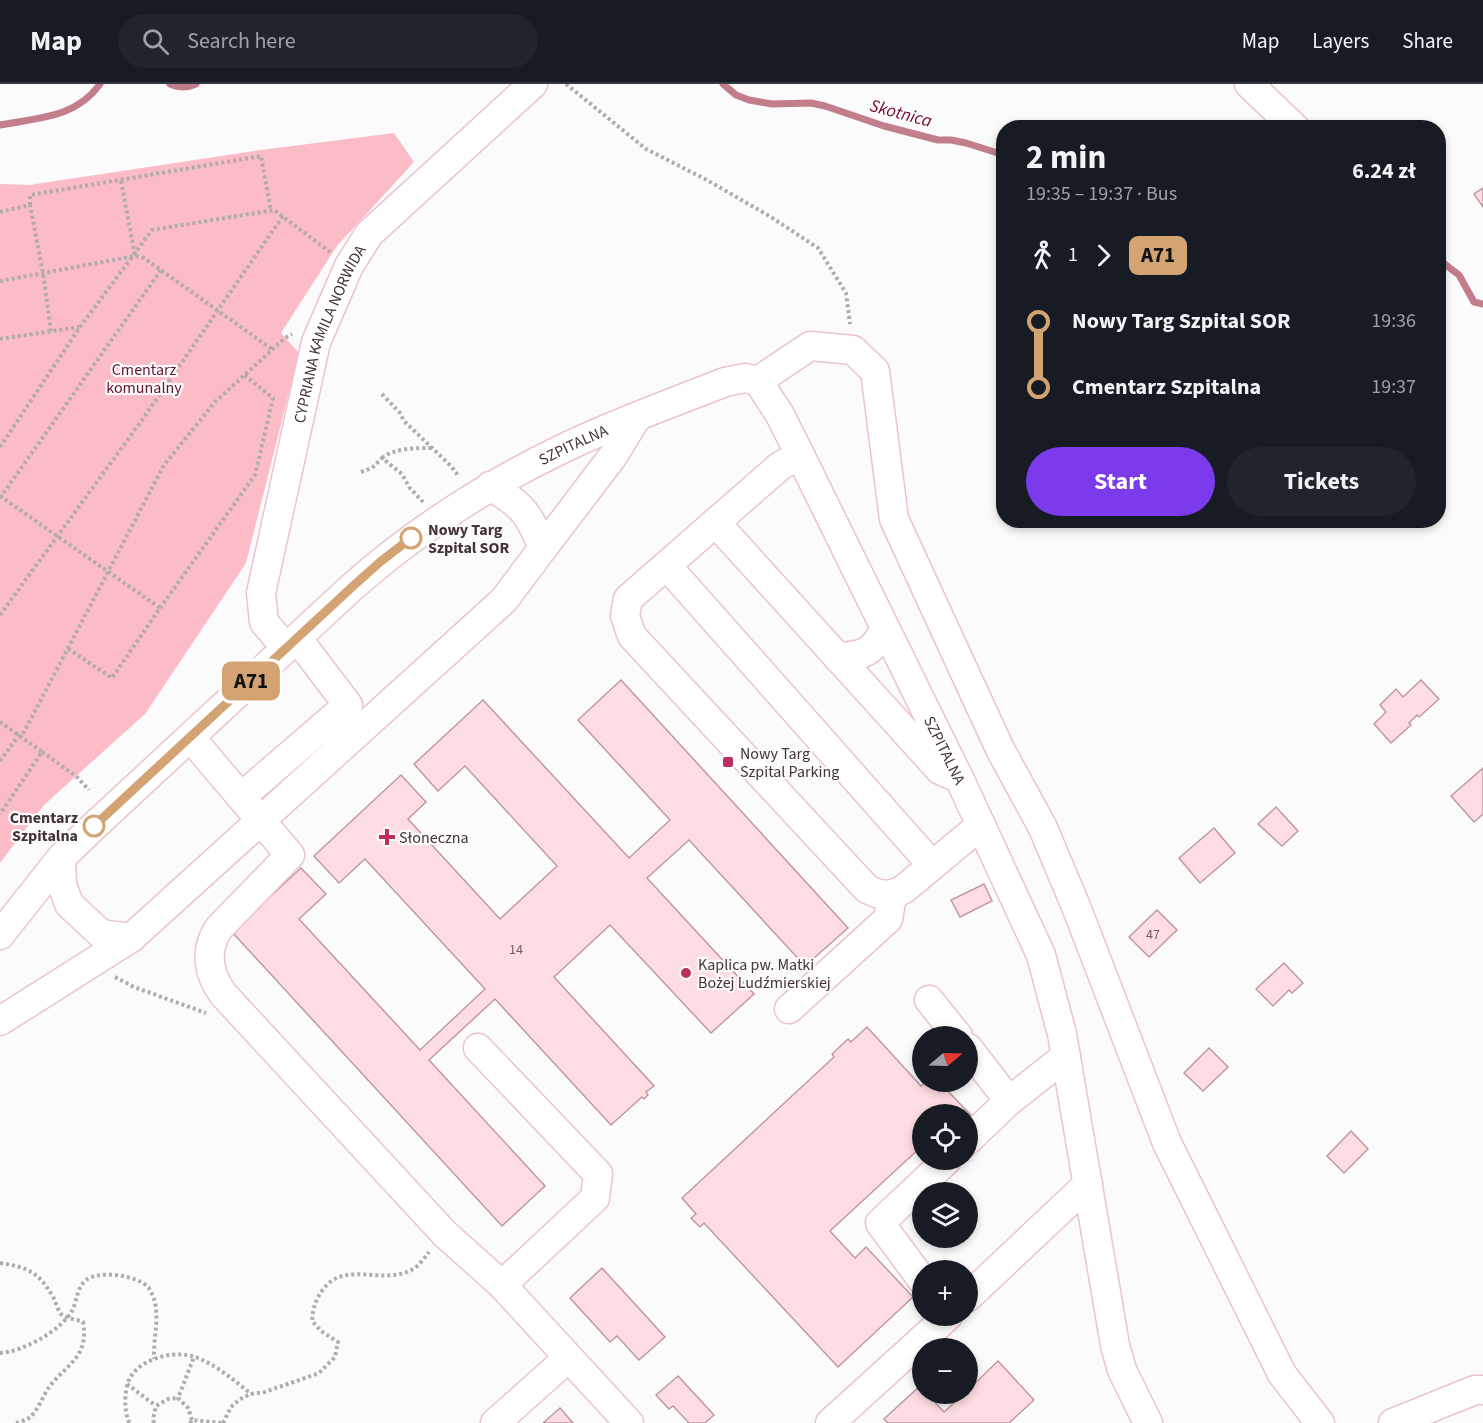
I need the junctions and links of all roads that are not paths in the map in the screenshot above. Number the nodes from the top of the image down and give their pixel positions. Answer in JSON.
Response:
{"nodes":[{"id":1,"x":533,"y":84,"type":"edge"},
{"id":2,"x":1249,"y":84,"type":"edge"},
{"id":3,"x":1287,"y":120,"type":"edge"},
{"id":4,"x":758,"y":381,"type":"junction"},
{"id":5,"x":637,"y":417,"type":"junction"},
{"id":6,"x":800,"y":455,"type":"junction"},
{"id":7,"x":490,"y":486,"type":"junction"},
{"id":8,"x":716,"y":523,"type":"junction"},
{"id":9,"x":543,"y":548,"type":"junction"},
{"id":10,"x":667,"y":566,"type":"junction"},
{"id":11,"x":885,"y":628,"type":"junction"},
{"id":12,"x":292,"y":643,"type":"junction"},
{"id":13,"x":837,"y":657,"type":"junction"},
{"id":14,"x":190,"y":737,"type":"junction"},
{"id":15,"x":960,"y":780,"type":"junction"},
{"id":16,"x":241,"y":797,"type":"junction"},
{"id":17,"x":261,"y":822,"type":"junction"},
{"id":18,"x":981,"y":825,"type":"junction"},
{"id":19,"x":61,"y":858,"type":"junction"},
{"id":20,"x":932,"y":865,"type":"junction"},
{"id":21,"x":892,"y":896,"type":"junction"},
{"id":22,"x":0,"y":935,"type":"edge"},
{"id":23,"x":131,"y":938,"type":"junction"},
{"id":24,"x":929,"y":1000,"type":"dead end"},
{"id":25,"x":789,"y":1009,"type":"dead end"},
{"id":26,"x":0,"y":1021,"type":"edge"},
{"id":27,"x":950,"y":1026,"type":"edge"},
{"id":28,"x":478,"y":1048,"type":"dead end"},
{"id":29,"x":1066,"y":1056,"type":"junction"},
{"id":30,"x":978,"y":1061,"type":"edge"},
{"id":31,"x":1009,"y":1101,"type":"junction"},
{"id":32,"x":978,"y":1130,"type":"edge"},
{"id":33,"x":936,"y":1170,"type":"edge"},
{"id":34,"x":1088,"y":1184,"type":"junction"},
{"id":35,"x":912,"y":1266,"type":"edge"},
{"id":36,"x":502,"y":1285,"type":"junction"},
{"id":37,"x":978,"y":1288,"type":"edge"},
{"id":38,"x":937,"y":1326,"type":"edge"},
{"id":39,"x":568,"y":1358,"type":"junction"},
{"id":40,"x":1483,"y":1390,"type":"edge"},
{"id":41,"x":495,"y":1423,"type":"edge"},
{"id":42,"x":629,"y":1423,"type":"edge"},
{"id":43,"x":830,"y":1423,"type":"edge"},
{"id":44,"x":1148,"y":1423,"type":"edge"},
{"id":45,"x":1320,"y":1423,"type":"edge"},
{"id":46,"x":1394,"y":1423,"type":"edge"}],
"edges":[{"from":1,"to":12,"type":"street","name":"CYPRIANA KAMILA NORWIDA"},
{"from":2,"to":3,"type":"street"},
{"from":4,"to":5,"type":"street","name":"SZPITALNA"},
{"from":4,"to":6,"type":"street","name":"SZPITALNA"},
{"from":4,"to":45,"type":"street"},
{"from":5,"to":7,"type":"street","name":"SZPITALNA"},
{"from":5,"to":9,"type":"street"},
{"from":6,"to":8,"type":"street"},
{"from":6,"to":11,"type":"street","name":"SZPITALNA"},
{"from":7,"to":9,"type":"street"},
{"from":7,"to":12,"type":"street","name":"SZPITALNA"},
{"from":8,"to":10,"type":"street"},
{"from":8,"to":13,"type":"street"},
{"from":9,"to":17,"type":"street"},
{"from":10,"to":20,"type":"street"},
{"from":10,"to":21,"type":"street"},
{"from":11,"to":13,"type":"street"},
{"from":11,"to":15,"type":"street","name":"SZPITALNA"},
{"from":12,"to":14,"type":"street","name":"SZPITALNA"},
{"from":12,"to":16,"type":"street","name":"CYPRIANA KAMILA NORWIDA"},
{"from":13,"to":15,"type":"street"},
{"from":14,"to":16,"type":"street"},
{"from":14,"to":19,"type":"street","name":"SZPITALNA"},
{"from":15,"to":18,"type":"street","name":"SZPITALNA"},
{"from":16,"to":17,"type":"street"},
{"from":17,"to":23,"type":"street"},
{"from":17,"to":36,"type":"street"},
{"from":18,"to":20,"type":"street"},
{"from":18,"to":29,"type":"street","name":"SZPITALNA"},
{"from":19,"to":22,"type":"street","name":"SZPITALNA"},
{"from":19,"to":23,"type":"street"},
{"from":20,"to":21,"type":"street"},
{"from":21,"to":25,"type":"street"},
{"from":23,"to":26,"type":"street"},
{"from":24,"to":27,"type":"street"},
{"from":28,"to":36,"type":"street"},
{"from":29,"to":31,"type":"street"},
{"from":29,"to":34,"type":"street","name":"SZPITALNA"},
{"from":30,"to":31,"type":"street"},
{"from":31,"to":32,"type":"street"},
{"from":33,"to":35,"type":"street"},
{"from":34,"to":37,"type":"street"},
{"from":34,"to":44,"type":"street","name":"SZPITALNA"},
{"from":36,"to":39,"type":"street"},
{"from":38,"to":43,"type":"street"},
{"from":39,"to":41,"type":"street"},
{"from":39,"to":42,"type":"street"},
{"from":40,"to":46,"type":"street"}]}
